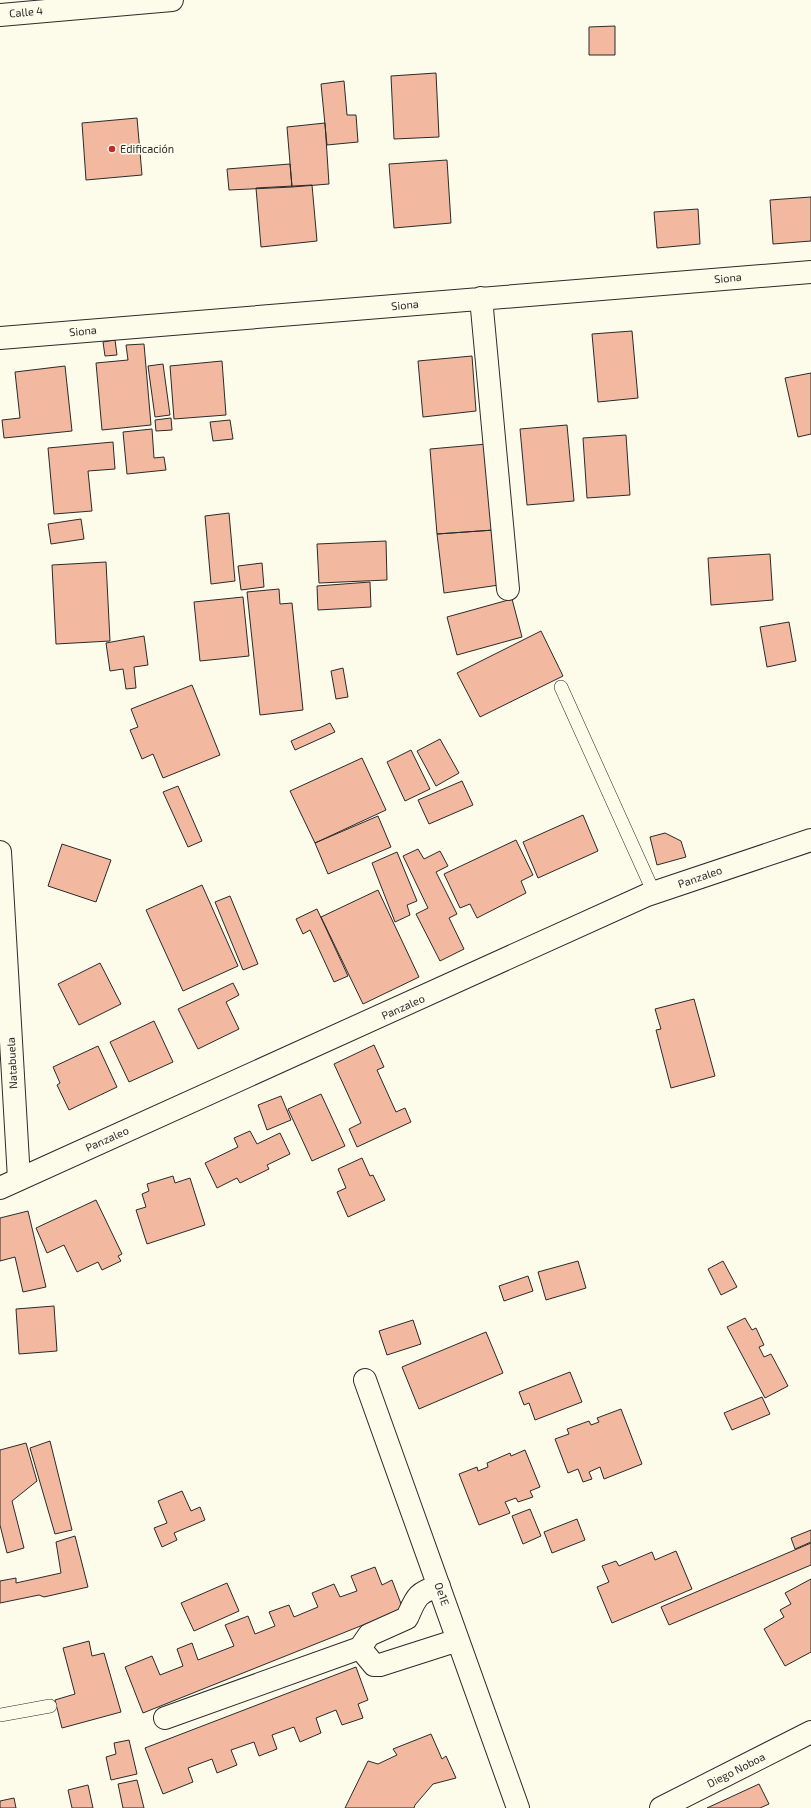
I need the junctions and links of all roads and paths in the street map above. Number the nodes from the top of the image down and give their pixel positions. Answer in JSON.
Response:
{"nodes":[{"id":1,"x":172,"y":0,"type":"edge"},
{"id":2,"x":0,"y":15,"type":"edge"},
{"id":3,"x":811,"y":272,"type":"edge"},
{"id":4,"x":481,"y":298,"type":"junction"},
{"id":5,"x":0,"y":338,"type":"edge"},
{"id":6,"x":508,"y":589,"type":"dead end"},
{"id":7,"x":561,"y":687,"type":"dead end"},
{"id":8,"x":811,"y":840,"type":"edge"},
{"id":9,"x":0,"y":852,"type":"edge"},
{"id":10,"x":654,"y":893,"type":"junction"},
{"id":11,"x":10,"y":1183,"type":"edge"},
{"id":12,"x":365,"y":1380,"type":"dead end"},
{"id":13,"x":439,"y":1586,"type":"junction"},
{"id":14,"x":458,"y":1640,"type":"junction"},
{"id":15,"x":360,"y":1648,"type":"junction"},
{"id":16,"x":50,"y":1706,"type":"dead end"},
{"id":17,"x":0,"y":1715,"type":"edge"},
{"id":18,"x":165,"y":1718,"type":"dead end"},
{"id":19,"x":811,"y":1732,"type":"edge"},
{"id":20,"x":518,"y":1808,"type":"edge"},
{"id":21,"x":661,"y":1808,"type":"edge"}],
"edges":[{"from":1,"to":2,"type":"street","name":"Calle 4"},
{"from":3,"to":4,"type":"street","name":"Siona"},
{"from":4,"to":5,"type":"street","name":"Siona"},
{"from":4,"to":6,"type":"street"},
{"from":7,"to":10,"type":"lane"},
{"from":8,"to":10,"type":"street","name":"Panzaleo"},
{"from":9,"to":11,"type":"street","name":"Natabuela"},
{"from":10,"to":11,"type":"street","name":"Panzaleo"},
{"from":12,"to":13,"type":"street","name":"Oe1E"},
{"from":13,"to":14,"type":"street","name":"Oe1E"},
{"from":13,"to":15,"type":"street"},
{"from":14,"to":15,"type":"street"},
{"from":14,"to":20,"type":"street","name":"Oe1E"},
{"from":15,"to":18,"type":"street"},
{"from":16,"to":17,"type":"lane"},
{"from":19,"to":21,"type":"street","name":"Diego Noboa"}]}
